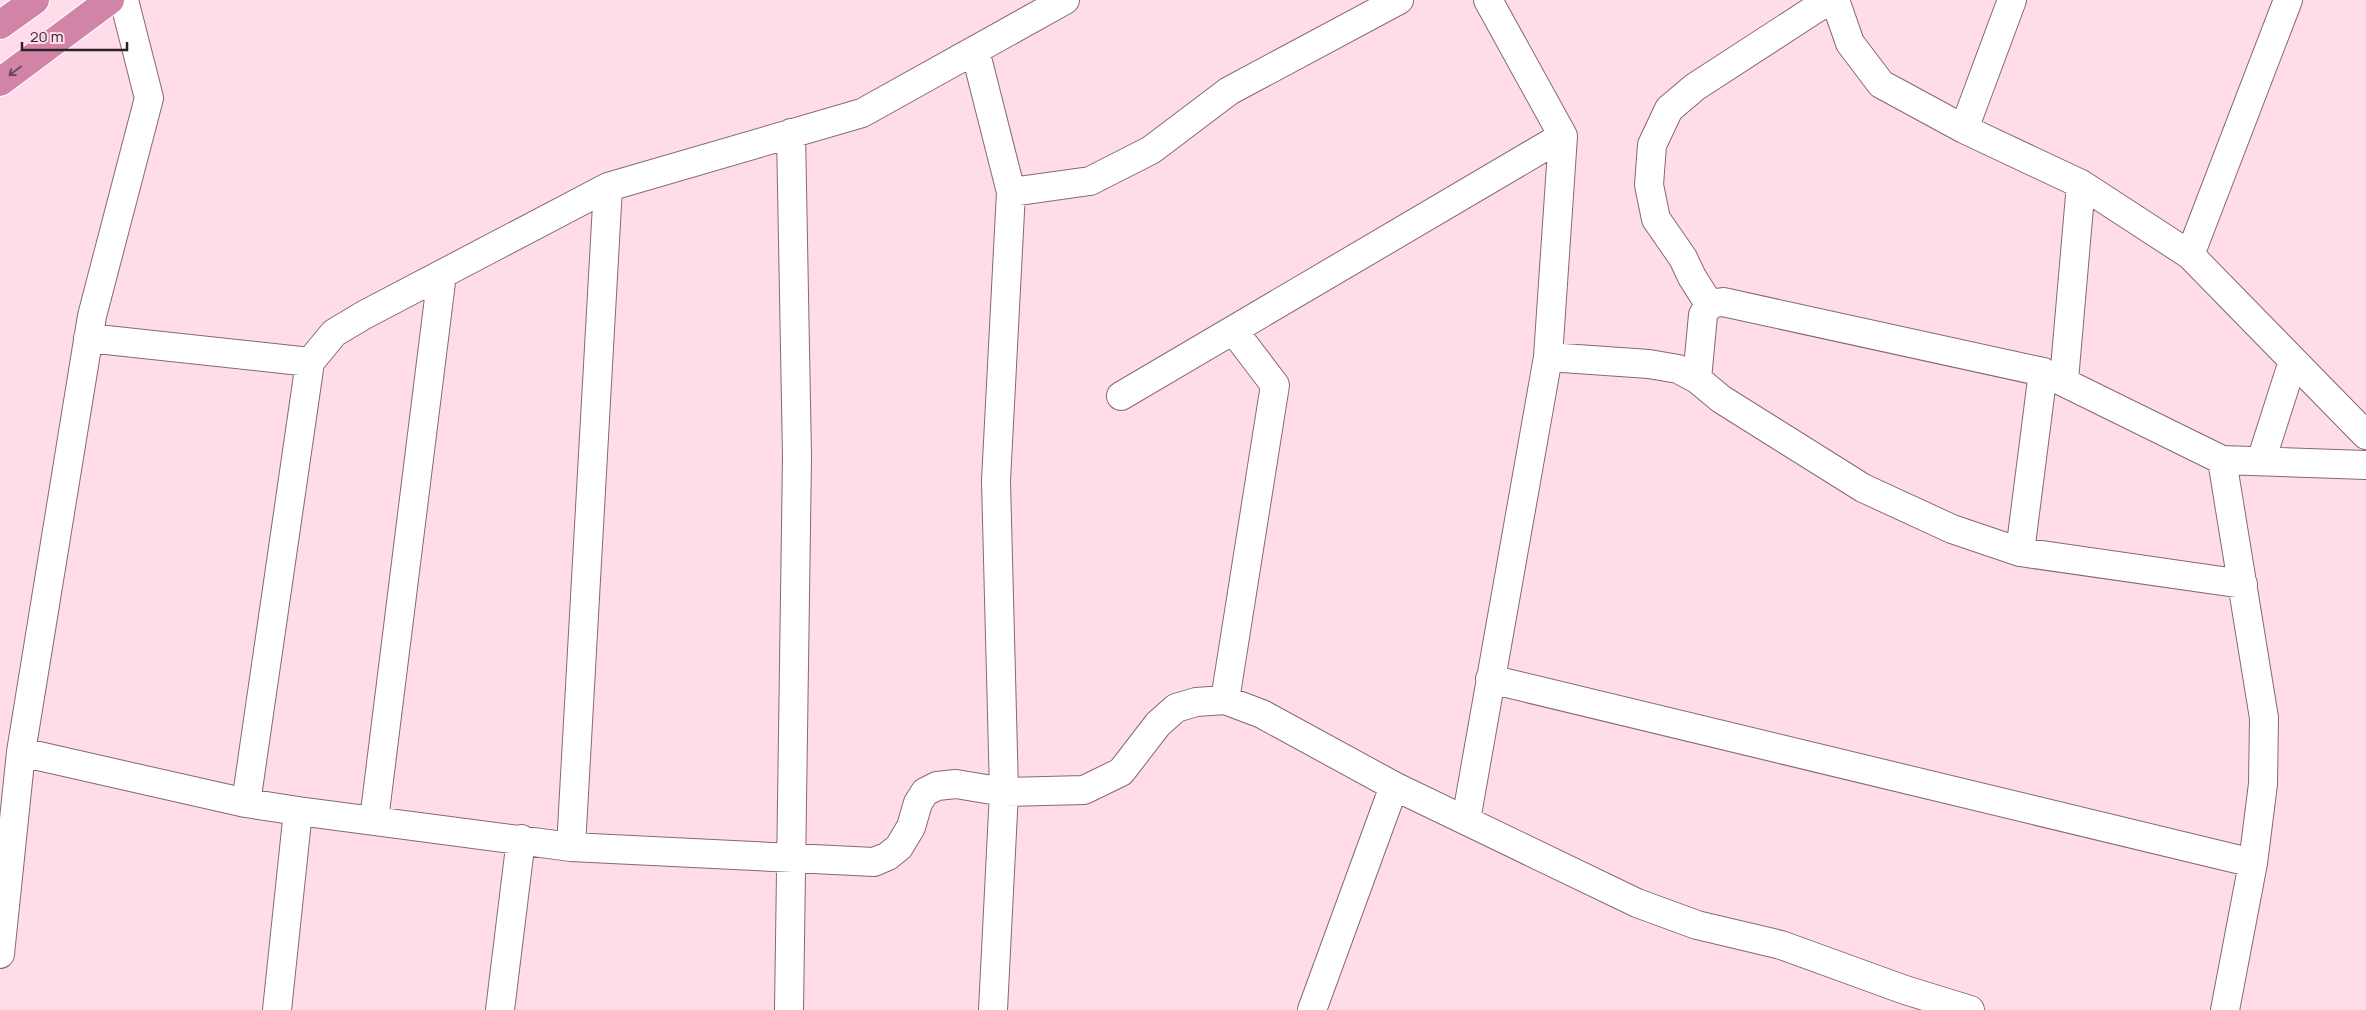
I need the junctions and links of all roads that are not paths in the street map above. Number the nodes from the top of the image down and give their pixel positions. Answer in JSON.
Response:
{"nodes":[{"id":1,"x":35,"y":0,"type":"edge"},
{"id":2,"x":110,"y":0,"type":"edge"},
{"id":3,"x":124,"y":0,"type":"edge"},
{"id":4,"x":1066,"y":0,"type":"edge"},
{"id":5,"x":1399,"y":0,"type":"edge"},
{"id":6,"x":1488,"y":0,"type":"edge"},
{"id":7,"x":1829,"y":0,"type":"edge"},
{"id":8,"x":1835,"y":0,"type":"edge"},
{"id":9,"x":2012,"y":0,"type":"edge"},
{"id":10,"x":2288,"y":0,"type":"edge"},
{"id":11,"x":0,"y":25,"type":"edge"},
{"id":12,"x":975,"y":50,"type":"junction"},
{"id":13,"x":0,"y":82,"type":"edge"},
{"id":14,"x":1964,"y":129,"type":"junction"},
{"id":15,"x":791,"y":133,"type":"junction"},
{"id":16,"x":1563,"y":136,"type":"junction"},
{"id":17,"x":2081,"y":184,"type":"junction"},
{"id":18,"x":608,"y":188,"type":"junction"},
{"id":19,"x":1011,"y":192,"type":"junction"},
{"id":20,"x":2190,"y":255,"type":"junction"},
{"id":21,"x":442,"y":274,"type":"junction"},
{"id":22,"x":1709,"y":304,"type":"junction"},
{"id":23,"x":1233,"y":330,"type":"junction"},
{"id":24,"x":88,"y":338,"type":"junction"},
{"id":25,"x":1548,"y":357,"type":"junction"},
{"id":26,"x":2293,"y":361,"type":"junction"},
{"id":27,"x":310,"y":362,"type":"junction"},
{"id":28,"x":2053,"y":376,"type":"junction"},
{"id":29,"x":1697,"y":379,"type":"junction"},
{"id":30,"x":1121,"y":396,"type":"dead end"},
{"id":31,"x":2366,"y":435,"type":"edge"},
{"id":32,"x":2222,"y":460,"type":"junction"},
{"id":33,"x":2261,"y":461,"type":"junction"},
{"id":34,"x":2366,"y":465,"type":"edge"},
{"id":35,"x":2020,"y":552,"type":"junction"},
{"id":36,"x":2243,"y":584,"type":"junction"},
{"id":37,"x":1490,"y":679,"type":"junction"},
{"id":38,"x":1225,"y":700,"type":"junction"},
{"id":39,"x":21,"y":752,"type":"junction"},
{"id":40,"x":1394,"y":786,"type":"junction"},
{"id":41,"x":1004,"y":792,"type":"junction"},
{"id":42,"x":246,"y":803,"type":"junction"},
{"id":43,"x":298,"y":812,"type":"junction"},
{"id":44,"x":374,"y":820,"type":"junction"},
{"id":45,"x":1466,"y":820,"type":"junction"},
{"id":46,"x":521,"y":839,"type":"junction"},
{"id":47,"x":572,"y":847,"type":"junction"},
{"id":48,"x":792,"y":856,"type":"junction"},
{"id":49,"x":2253,"y":863,"type":"junction"},
{"id":50,"x":0,"y":954,"type":"edge"},
{"id":51,"x":2228,"y":1009,"type":"edge"},
{"id":52,"x":278,"y":1010,"type":"edge"},
{"id":53,"x":500,"y":1010,"type":"edge"},
{"id":54,"x":789,"y":1010,"type":"edge"},
{"id":55,"x":993,"y":1010,"type":"edge"},
{"id":56,"x":1312,"y":1010,"type":"edge"},
{"id":57,"x":1970,"y":1010,"type":"edge"}],
"edges":[{"from":1,"to":11,"type":"highway"},
{"from":2,"to":13,"type":"highway","one_way":true},
{"from":3,"to":24,"type":"street"},
{"from":4,"to":12,"type":"street"},
{"from":5,"to":19,"type":"street"},
{"from":6,"to":16,"type":"street"},
{"from":7,"to":22,"type":"street"},
{"from":8,"to":14,"type":"street"},
{"from":9,"to":14,"type":"street"},
{"from":10,"to":20,"type":"street"},
{"from":12,"to":15,"type":"street"},
{"from":12,"to":19,"type":"street"},
{"from":14,"to":17,"type":"street"},
{"from":15,"to":18,"type":"street"},
{"from":15,"to":48,"type":"street"},
{"from":16,"to":23,"type":"street"},
{"from":16,"to":25,"type":"street"},
{"from":17,"to":20,"type":"street"},
{"from":17,"to":28,"type":"street"},
{"from":18,"to":21,"type":"street"},
{"from":18,"to":47,"type":"street"},
{"from":19,"to":41,"type":"street"},
{"from":20,"to":26,"type":"street"},
{"from":21,"to":27,"type":"street"},
{"from":21,"to":44,"type":"street"},
{"from":22,"to":28,"type":"street"},
{"from":22,"to":29,"type":"street"},
{"from":23,"to":30,"type":"street"},
{"from":23,"to":38,"type":"street"},
{"from":24,"to":27,"type":"street"},
{"from":24,"to":39,"type":"street"},
{"from":25,"to":29,"type":"street"},
{"from":25,"to":37,"type":"street"},
{"from":26,"to":31,"type":"street"},
{"from":26,"to":33,"type":"street"},
{"from":27,"to":42,"type":"street"},
{"from":28,"to":32,"type":"street"},
{"from":28,"to":35,"type":"street"},
{"from":29,"to":35,"type":"street"},
{"from":32,"to":33,"type":"street"},
{"from":32,"to":36,"type":"street"},
{"from":33,"to":34,"type":"street"},
{"from":35,"to":36,"type":"street"},
{"from":36,"to":49,"type":"street"},
{"from":37,"to":45,"type":"street"},
{"from":37,"to":49,"type":"street"},
{"from":38,"to":40,"type":"street"},
{"from":38,"to":41,"type":"street"},
{"from":39,"to":42,"type":"street"},
{"from":39,"to":50,"type":"street"},
{"from":40,"to":45,"type":"street"},
{"from":40,"to":56,"type":"street"},
{"from":41,"to":48,"type":"street"},
{"from":41,"to":55,"type":"street"},
{"from":42,"to":43,"type":"street"},
{"from":43,"to":44,"type":"street"},
{"from":43,"to":52,"type":"street"},
{"from":44,"to":46,"type":"street"},
{"from":45,"to":57,"type":"street"},
{"from":46,"to":47,"type":"street"},
{"from":46,"to":53,"type":"street"},
{"from":47,"to":48,"type":"street"},
{"from":48,"to":54,"type":"street"},
{"from":49,"to":51,"type":"street"}]}
